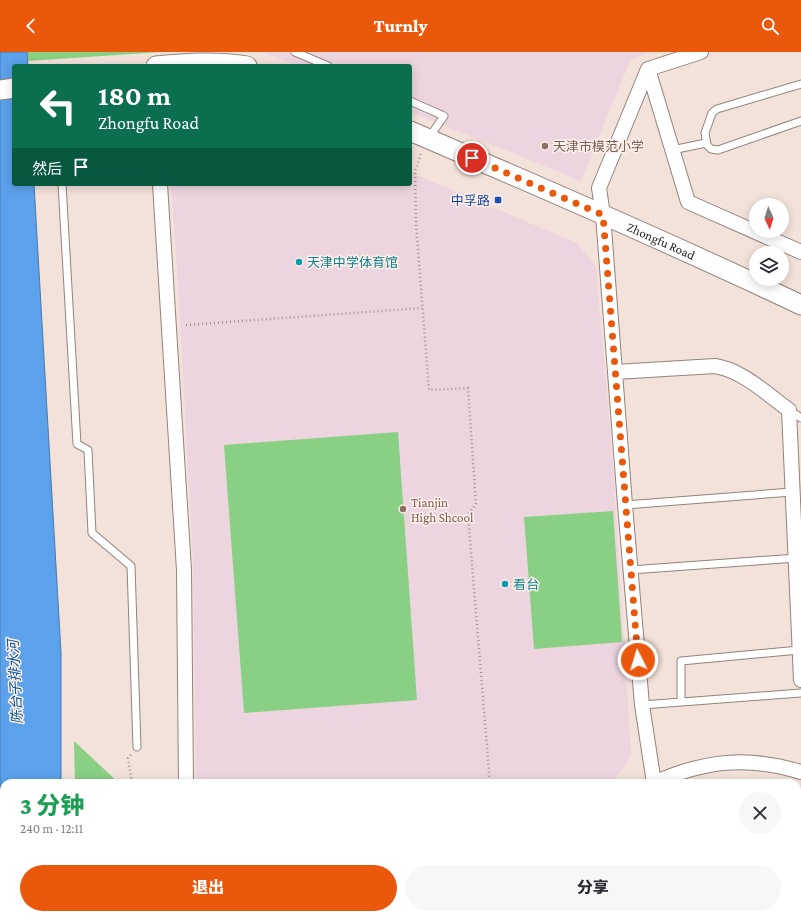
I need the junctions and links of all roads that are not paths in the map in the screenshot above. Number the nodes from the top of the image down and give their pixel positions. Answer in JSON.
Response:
{"nodes":[{"id":1,"x":295,"y":52,"type":"edge"},
{"id":2,"x":701,"y":52,"type":"edge"},
{"id":3,"x":227,"y":60,"type":"edge"},
{"id":4,"x":178,"y":64,"type":"edge"},
{"id":5,"x":240,"y":64,"type":"edge"},
{"id":6,"x":323,"y":64,"type":"edge"},
{"id":7,"x":648,"y":69,"type":"junction"},
{"id":8,"x":12,"y":77,"type":"edge"},
{"id":9,"x":0,"y":78,"type":"edge"},
{"id":10,"x":801,"y":84,"type":"edge"},
{"id":11,"x":12,"y":88,"type":"edge"},
{"id":12,"x":0,"y":90,"type":"edge"},
{"id":13,"x":412,"y":102,"type":"edge"},
{"id":14,"x":801,"y":121,"type":"edge"},
{"id":15,"x":412,"y":133,"type":"edge"},
{"id":16,"x":420,"y":143,"type":"edge"},
{"id":17,"x":706,"y":143,"type":"junction"},
{"id":18,"x":672,"y":150,"type":"junction"},
{"id":19,"x":62,"y":186,"type":"edge"},
{"id":20,"x":160,"y":186,"type":"edge"},
{"id":21,"x":603,"y":220,"type":"junction"},
{"id":22,"x":801,"y":252,"type":"edge"},
{"id":23,"x":801,"y":305,"type":"edge"},
{"id":24,"x":801,"y":312,"type":"edge"},
{"id":25,"x":615,"y":372,"type":"junction"},
{"id":26,"x":789,"y":410,"type":"junction"},
{"id":27,"x":801,"y":418,"type":"edge"},
{"id":28,"x":792,"y":492,"type":"junction"},
{"id":29,"x":625,"y":505,"type":"junction"},
{"id":30,"x":798,"y":557,"type":"edge"},
{"id":31,"x":630,"y":570,"type":"junction"},
{"id":32,"x":800,"y":632,"type":"edge"},
{"id":33,"x":799,"y":650,"type":"junction"},
{"id":34,"x":801,"y":680,"type":"edge"},
{"id":35,"x":801,"y":692,"type":"edge"},
{"id":36,"x":681,"y":702,"type":"junction"},
{"id":37,"x":642,"y":705,"type":"junction"},
{"id":38,"x":137,"y":746,"type":"road end"},
{"id":39,"x":801,"y":772,"type":"edge"},
{"id":40,"x":186,"y":779,"type":"edge"},
{"id":41,"x":653,"y":779,"type":"edge"},
{"id":42,"x":663,"y":779,"type":"edge"}],
"edges":[{"from":1,"to":6,"type":"lane"},
{"from":2,"to":7,"type":"street"},
{"from":3,"to":4,"type":"main road"},
{"from":3,"to":5,"type":"main road"},
{"from":7,"to":18,"type":"street"},
{"from":7,"to":21,"type":"street"},
{"from":8,"to":9,"type":"main road"},
{"from":10,"to":17,"type":"lane"},
{"from":11,"to":12,"type":"main road"},
{"from":13,"to":16,"type":"lane"},
{"from":14,"to":17,"type":"lane"},
{"from":15,"to":16,"type":"main road","name":"Zhongfu Road"},
{"from":16,"to":21,"type":"main road","name":"Zhongfu Road"},
{"from":17,"to":18,"type":"lane"},
{"from":18,"to":22,"type":"street"},
{"from":19,"to":38,"type":"lane"},
{"from":20,"to":40,"type":"street"},
{"from":21,"to":23,"type":"main road","name":"Zhongfu Road"},
{"from":21,"to":24,"type":"main road","name":"Zhongfu Road"},
{"from":21,"to":25,"type":"street"},
{"from":25,"to":26,"type":"street"},
{"from":25,"to":29,"type":"street"},
{"from":26,"to":27,"type":"lane"},
{"from":26,"to":28,"type":"street"},
{"from":28,"to":29,"type":"lane"},
{"from":28,"to":30,"type":"street"},
{"from":29,"to":31,"type":"street"},
{"from":30,"to":31,"type":"lane"},
{"from":30,"to":32,"type":"street"},
{"from":31,"to":37,"type":"street"},
{"from":32,"to":33,"type":"street"},
{"from":33,"to":34,"type":"street"},
{"from":33,"to":36,"type":"lane"},
{"from":35,"to":36,"type":"lane"},
{"from":36,"to":37,"type":"lane"},
{"from":37,"to":41,"type":"street"},
{"from":39,"to":42,"type":"street"}]}
